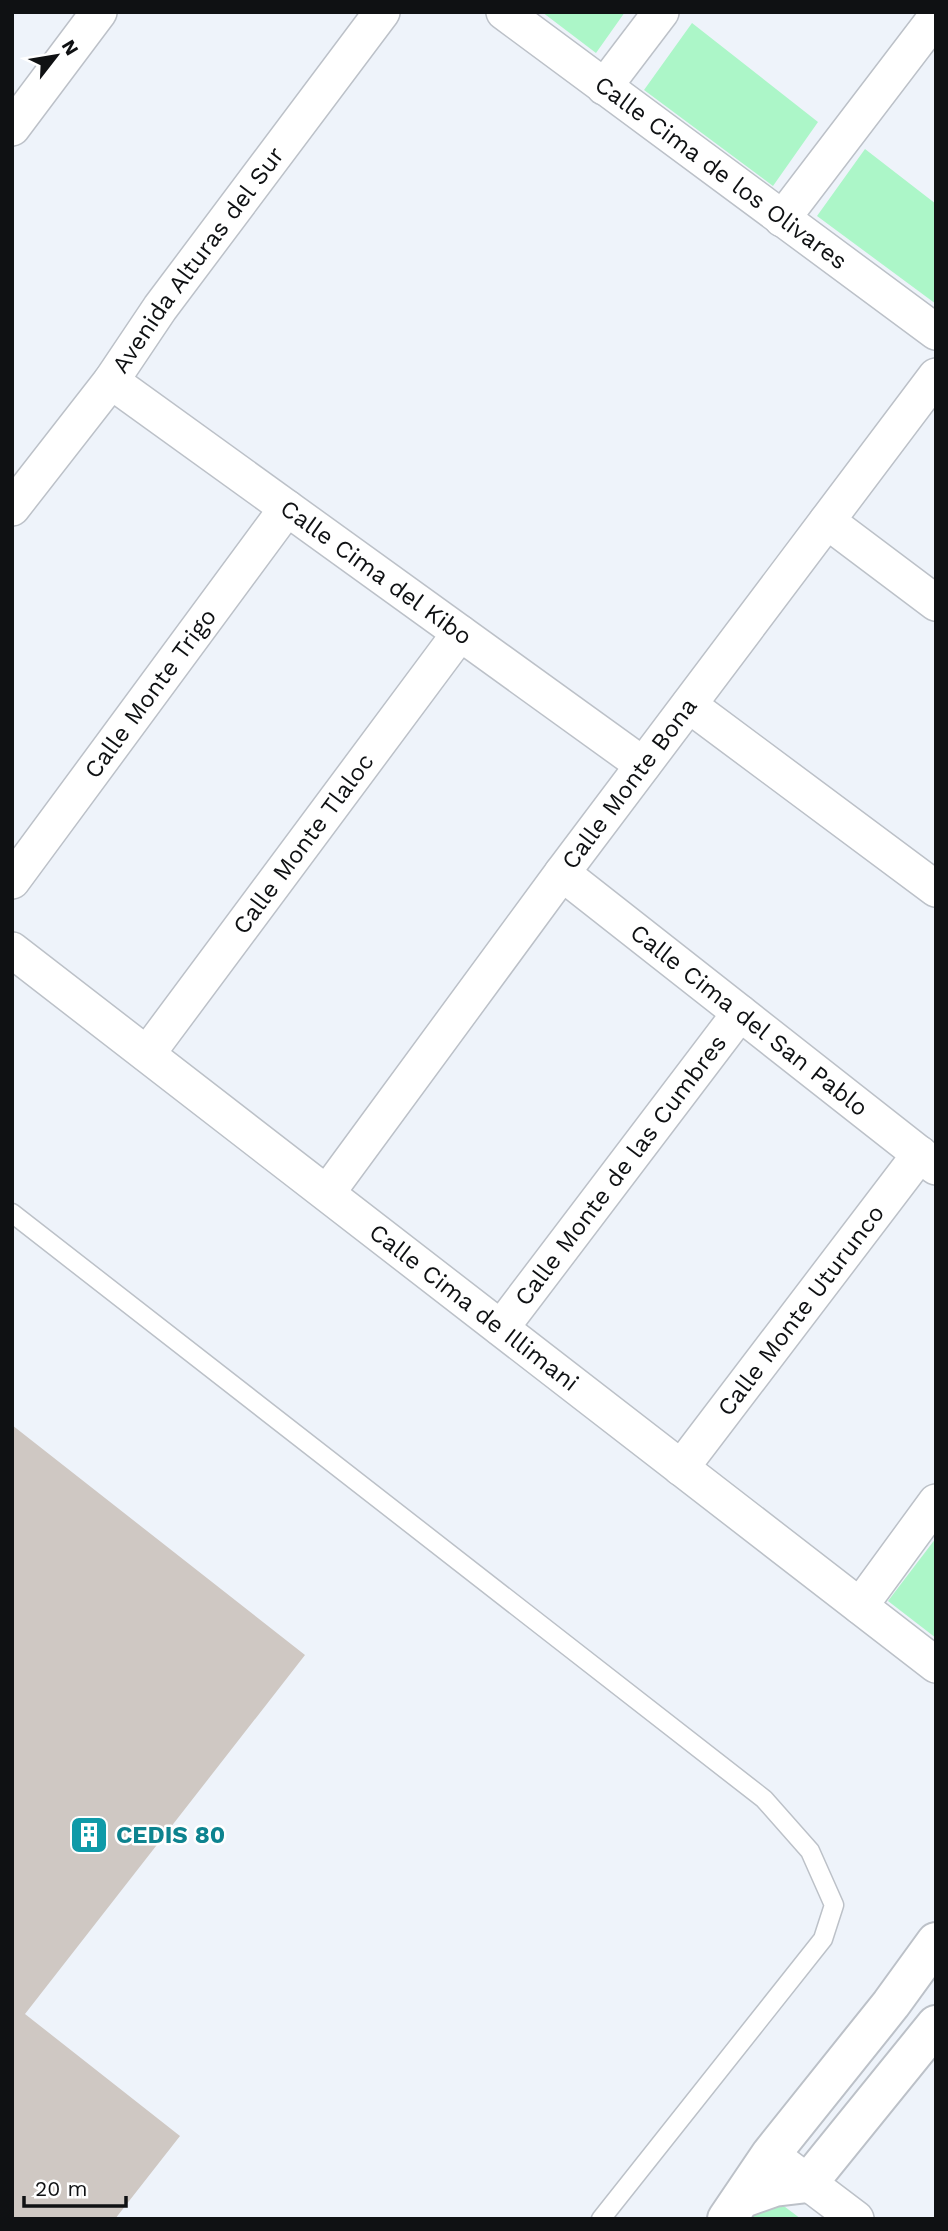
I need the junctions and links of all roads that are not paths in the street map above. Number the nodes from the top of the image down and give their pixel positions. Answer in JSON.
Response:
{"nodes":[{"id":1,"x":100,"y":12,"type":"edge"},
{"id":2,"x":382,"y":12,"type":"edge"},
{"id":3,"x":504,"y":12,"type":"edge"},
{"id":4,"x":661,"y":12,"type":"edge"},
{"id":5,"x":936,"y":17,"type":"edge"},
{"id":6,"x":604,"y":87,"type":"junction"},
{"id":7,"x":12,"y":128,"type":"edge"},
{"id":8,"x":782,"y":219,"type":"junction"},
{"id":9,"x":936,"y":332,"type":"edge"},
{"id":10,"x":936,"y":376,"type":"edge"},
{"id":11,"x":111,"y":381,"type":"junction"},
{"id":12,"x":12,"y":508,"type":"edge"},
{"id":13,"x":287,"y":508,"type":"junction"},
{"id":14,"x":827,"y":521,"type":"junction"},
{"id":15,"x":936,"y":603,"type":"edge"},
{"id":16,"x":460,"y":633,"type":"junction"},
{"id":17,"x":689,"y":705,"type":"junction"},
{"id":18,"x":643,"y":765,"type":"junction"},
{"id":19,"x":562,"y":873,"type":"junction"},
{"id":20,"x":12,"y":881,"type":"edge"},
{"id":21,"x":936,"y":889,"type":"edge"},
{"id":22,"x":12,"y":950,"type":"edge"},
{"id":23,"x":740,"y":1013,"type":"junction"},
{"id":24,"x":147,"y":1054,"type":"junction"},
{"id":25,"x":928,"y":1161,"type":"edge"},
{"id":26,"x":327,"y":1194,"type":"junction"},
{"id":27,"x":12,"y":1213,"type":"edge"},
{"id":28,"x":501,"y":1328,"type":"junction"},
{"id":29,"x":681,"y":1468,"type":"junction"},
{"id":30,"x":936,"y":1502,"type":"edge"},
{"id":31,"x":860,"y":1606,"type":"junction"},
{"id":32,"x":936,"y":1665,"type":"edge"},
{"id":33,"x":936,"y":1942,"type":"edge"},
{"id":34,"x":936,"y":2025,"type":"edge"},
{"id":35,"x":771,"y":2154,"type":"junction"},
{"id":36,"x":808,"y":2183,"type":"junction"},
{"id":37,"x":735,"y":2208,"type":"edge"},
{"id":38,"x":601,"y":2219,"type":"edge"},
{"id":39,"x":856,"y":2219,"type":"edge"}],
"edges":[{"from":1,"to":7,"type":"street"},
{"from":2,"to":11,"type":"street","name":"Avenida Alturas del Sur"},
{"from":3,"to":6,"type":"street","name":"Calle Cima de los Olivares"},
{"from":4,"to":6,"type":"street"},
{"from":5,"to":8,"type":"street"},
{"from":6,"to":8,"type":"street","name":"Calle Cima de los Olivares"},
{"from":8,"to":9,"type":"street","name":"Calle Cima de los Olivares"},
{"from":10,"to":14,"type":"street","name":"Calle Monte Bona"},
{"from":11,"to":12,"type":"street","name":"Avenida Alturas del Sur"},
{"from":11,"to":13,"type":"street","name":"Calle Cima del Kibo"},
{"from":13,"to":16,"type":"street","name":"Calle Cima del Kibo"},
{"from":13,"to":20,"type":"street","name":"Calle Monte Trigo"},
{"from":14,"to":15,"type":"street"},
{"from":14,"to":17,"type":"street","name":"Calle Monte Bona"},
{"from":16,"to":18,"type":"street","name":"Calle Cima del Kibo"},
{"from":16,"to":24,"type":"street","name":"Calle Monte Tlaloc"},
{"from":17,"to":18,"type":"street","name":"Calle Monte Bona"},
{"from":17,"to":21,"type":"street"},
{"from":18,"to":19,"type":"street","name":"Calle Monte Bona"},
{"from":19,"to":23,"type":"street","name":"Calle Cima del San Pablo"},
{"from":19,"to":26,"type":"street","name":"Calle Monte Bona"},
{"from":22,"to":24,"type":"street","name":"Calle Cima de Illimani"},
{"from":23,"to":25,"type":"street","name":"Calle Cima del San Pablo"},
{"from":23,"to":28,"type":"street","name":"Calle Monte de las Cumbres"},
{"from":24,"to":26,"type":"street","name":"Calle Cima de Illimani"},
{"from":25,"to":29,"type":"street","name":"Calle Monte Uturunco"},
{"from":26,"to":28,"type":"street","name":"Calle Cima de Illimani"},
{"from":27,"to":38,"type":"lane"},
{"from":28,"to":29,"type":"street","name":"Calle Cima de Illimani"},
{"from":29,"to":31,"type":"street","name":"Calle Cima de Illimani"},
{"from":30,"to":31,"type":"street"},
{"from":31,"to":32,"type":"street","name":"Calle Cima de Illimani"},
{"from":33,"to":35,"type":"street"},
{"from":34,"to":36,"type":"street"},
{"from":35,"to":36,"type":"street"},
{"from":35,"to":37,"type":"street"},
{"from":36,"to":37,"type":"street"},
{"from":36,"to":39,"type":"street"}]}
